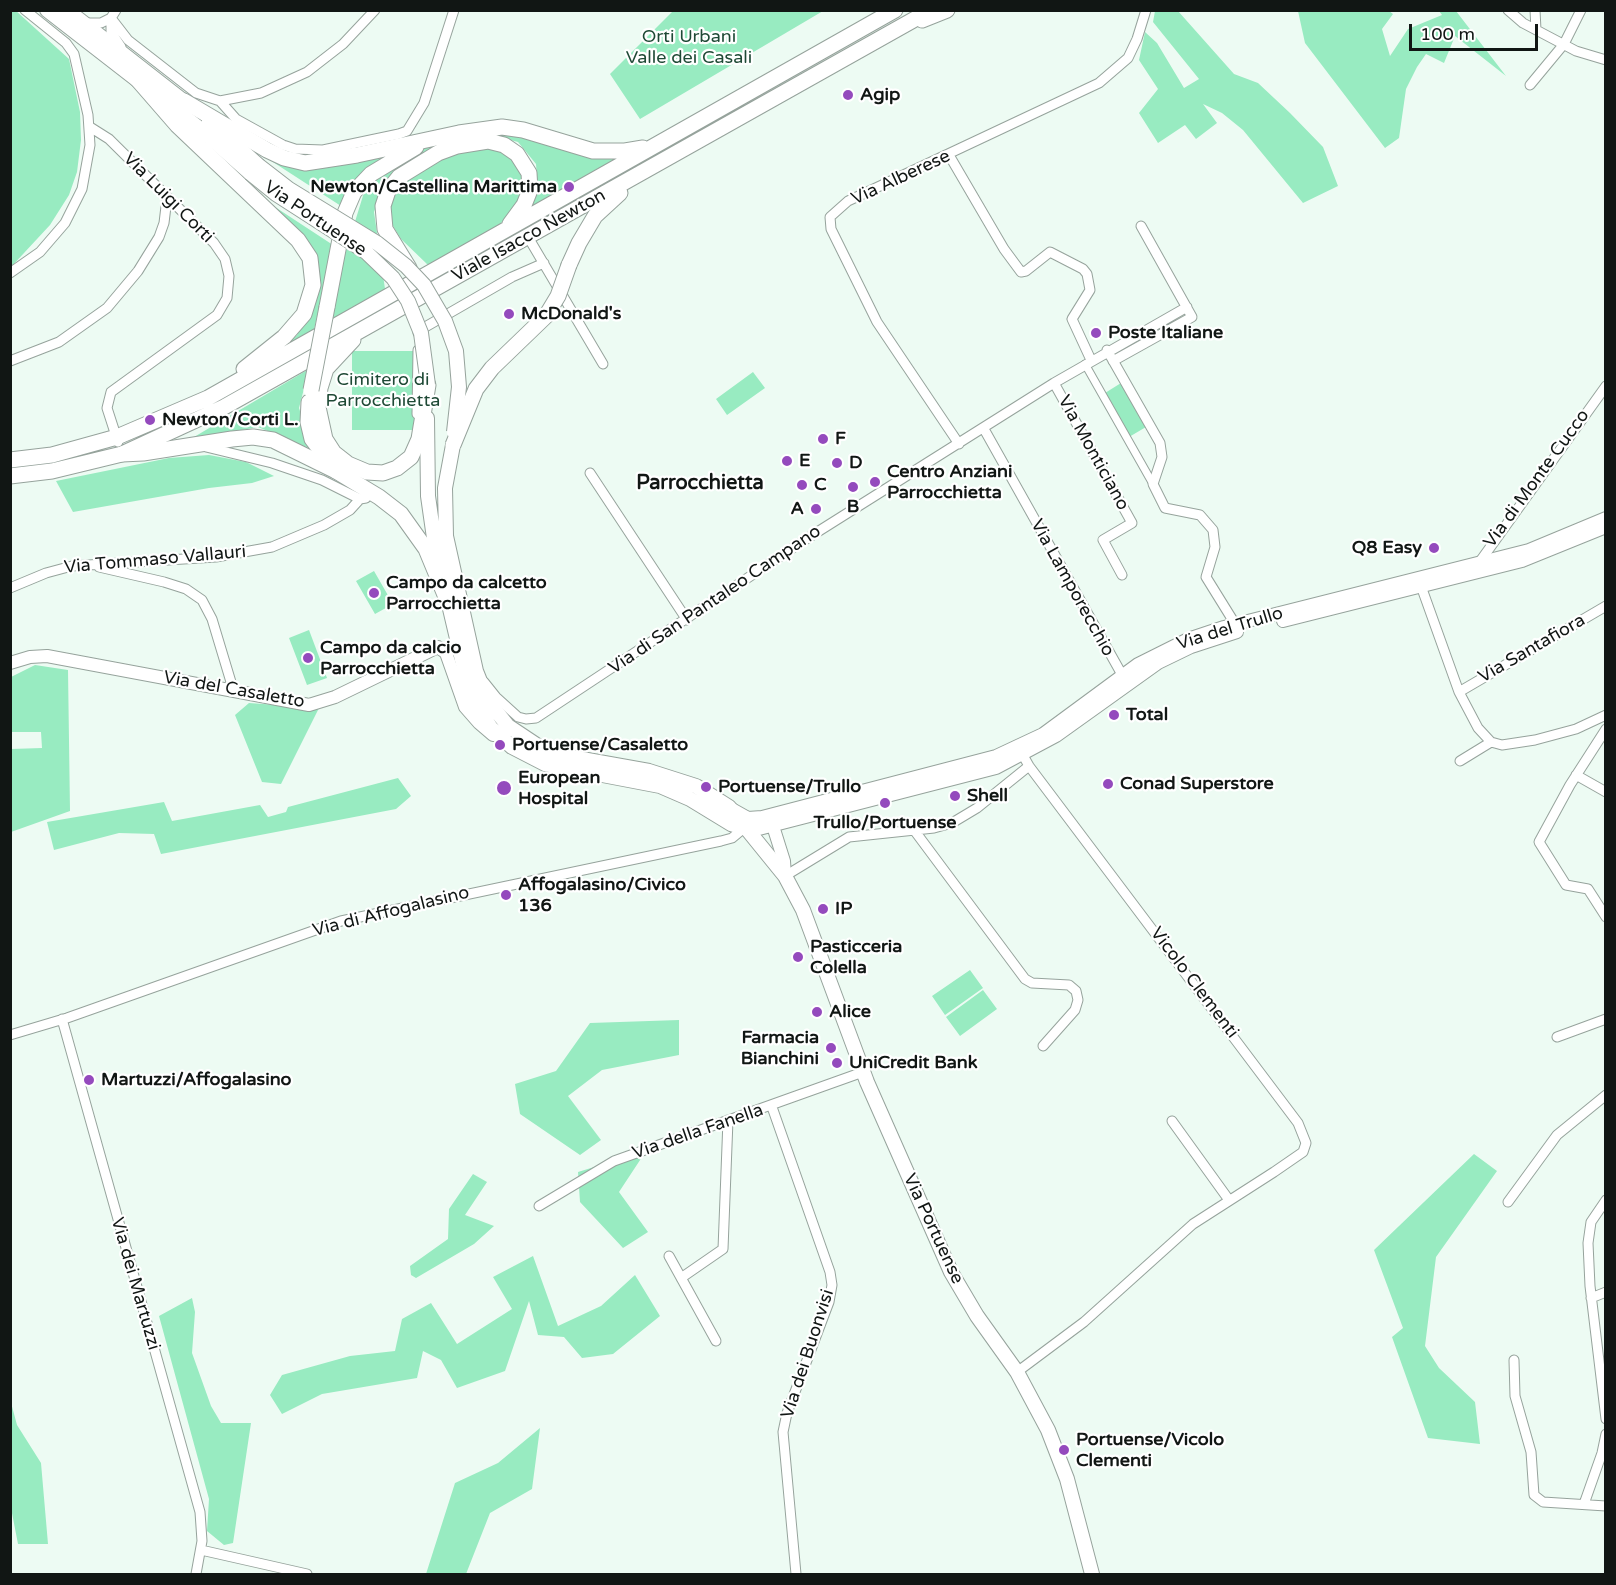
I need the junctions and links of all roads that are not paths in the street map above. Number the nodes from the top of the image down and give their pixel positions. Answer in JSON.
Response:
{"nodes":[{"id":1,"x":25,"y":10,"type":"edge"},
{"id":2,"x":47,"y":10,"type":"edge"},
{"id":3,"x":67,"y":10,"type":"edge"},
{"id":4,"x":375,"y":10,"type":"edge"},
{"id":5,"x":454,"y":10,"type":"edge"},
{"id":6,"x":931,"y":10,"type":"edge"},
{"id":7,"x":948,"y":10,"type":"edge"},
{"id":8,"x":1146,"y":10,"type":"edge"},
{"id":9,"x":1508,"y":10,"type":"edge"},
{"id":10,"x":1535,"y":10,"type":"edge"},
{"id":11,"x":1581,"y":10,"type":"edge"},
{"id":12,"x":895,"y":11,"type":"edge"},
{"id":13,"x":113,"y":14,"type":"edge"},
{"id":14,"x":83,"y":23,"type":"junction"},
{"id":15,"x":905,"y":26,"type":"junction"},
{"id":16,"x":1536,"y":30,"type":"junction"},
{"id":17,"x":1564,"y":44,"type":"junction"},
{"id":18,"x":128,"y":57,"type":"junction"},
{"id":19,"x":1605,"y":60,"type":"edge"},
{"id":20,"x":137,"y":80,"type":"junction"},
{"id":21,"x":1530,"y":85,"type":"dead end"},
{"id":22,"x":184,"y":101,"type":"junction"},
{"id":23,"x":220,"y":101,"type":"junction"},
{"id":24,"x":90,"y":127,"type":"junction"},
{"id":25,"x":426,"y":140,"type":"junction"},
{"id":26,"x":657,"y":144,"type":"junction"},
{"id":27,"x":949,"y":155,"type":"junction"},
{"id":28,"x":254,"y":169,"type":"junction"},
{"id":29,"x":645,"y":171,"type":"junction"},
{"id":30,"x":167,"y":198,"type":"junction"},
{"id":31,"x":1141,"y":226,"type":"dead end"},
{"id":32,"x":504,"y":231,"type":"junction"},
{"id":33,"x":528,"y":237,"type":"junction"},
{"id":34,"x":544,"y":263,"type":"junction"},
{"id":35,"x":10,"y":273,"type":"edge"},
{"id":36,"x":413,"y":273,"type":"junction"},
{"id":37,"x":1187,"y":307,"type":"junction"},
{"id":38,"x":369,"y":325,"type":"junction"},
{"id":39,"x":1107,"y":351,"type":"junction"},
{"id":40,"x":10,"y":361,"type":"edge"},
{"id":41,"x":1113,"y":361,"type":"junction"},
{"id":42,"x":1088,"y":362,"type":"junction"},
{"id":43,"x":603,"y":364,"type":"dead end"},
{"id":44,"x":1054,"y":383,"type":"junction"},
{"id":45,"x":428,"y":385,"type":"junction"},
{"id":46,"x":1605,"y":386,"type":"edge"},
{"id":47,"x":208,"y":398,"type":"junction"},
{"id":48,"x":417,"y":427,"type":"dead end"},
{"id":49,"x":984,"y":429,"type":"junction"},
{"id":50,"x":117,"y":437,"type":"junction"},
{"id":51,"x":100,"y":442,"type":"junction"},
{"id":52,"x":959,"y":444,"type":"junction"},
{"id":53,"x":453,"y":445,"type":"junction"},
{"id":54,"x":183,"y":446,"type":"junction"},
{"id":55,"x":122,"y":454,"type":"junction"},
{"id":56,"x":105,"y":459,"type":"junction"},
{"id":57,"x":10,"y":460,"type":"edge"},
{"id":58,"x":336,"y":471,"type":"junction"},
{"id":59,"x":590,"y":473,"type":"dead end"},
{"id":60,"x":10,"y":476,"type":"edge"},
{"id":61,"x":1153,"y":484,"type":"junction"},
{"id":62,"x":379,"y":497,"type":"junction"},
{"id":63,"x":360,"y":499,"type":"junction"},
{"id":64,"x":1605,"y":518,"type":"edge"},
{"id":65,"x":1605,"y":527,"type":"edge"},
{"id":66,"x":1544,"y":549,"type":"junction"},
{"id":67,"x":91,"y":565,"type":"junction"},
{"id":68,"x":1475,"y":569,"type":"junction"},
{"id":69,"x":1122,"y":575,"type":"dead end"},
{"id":70,"x":1421,"y":586,"type":"junction"},
{"id":71,"x":10,"y":588,"type":"edge"},
{"id":72,"x":1354,"y":599,"type":"junction"},
{"id":73,"x":448,"y":602,"type":"junction"},
{"id":74,"x":1605,"y":606,"type":"edge"},
{"id":75,"x":687,"y":620,"type":"junction"},
{"id":76,"x":1237,"y":628,"type":"junction"},
{"id":77,"x":10,"y":663,"type":"edge"},
{"id":78,"x":476,"y":671,"type":"junction"},
{"id":79,"x":1124,"y":679,"type":"junction"},
{"id":80,"x":234,"y":692,"type":"junction"},
{"id":81,"x":1460,"y":692,"type":"junction"},
{"id":82,"x":1605,"y":715,"type":"edge"},
{"id":83,"x":1605,"y":729,"type":"edge"},
{"id":84,"x":502,"y":740,"type":"junction"},
{"id":85,"x":1491,"y":742,"type":"junction"},
{"id":86,"x":1023,"y":756,"type":"junction"},
{"id":87,"x":1460,"y":761,"type":"dead end"},
{"id":88,"x":996,"y":768,"type":"junction"},
{"id":89,"x":1576,"y":775,"type":"junction"},
{"id":90,"x":1007,"y":783,"type":"junction"},
{"id":91,"x":910,"y":785,"type":"junction"},
{"id":92,"x":1605,"y":792,"type":"edge"},
{"id":93,"x":729,"y":807,"type":"junction"},
{"id":94,"x":762,"y":817,"type":"junction"},
{"id":95,"x":772,"y":826,"type":"junction"},
{"id":96,"x":744,"y":828,"type":"junction"},
{"id":97,"x":914,"y":830,"type":"junction"},
{"id":98,"x":785,"y":876,"type":"junction"},
{"id":99,"x":1605,"y":917,"type":"edge"},
{"id":100,"x":62,"y":1019,"type":"junction"},
{"id":101,"x":1605,"y":1019,"type":"edge"},
{"id":102,"x":10,"y":1035,"type":"edge"},
{"id":103,"x":1557,"y":1037,"type":"dead end"},
{"id":104,"x":1043,"y":1046,"type":"dead end"},
{"id":105,"x":863,"y":1072,"type":"junction"},
{"id":106,"x":1605,"y":1095,"type":"edge"},
{"id":107,"x":772,"y":1107,"type":"junction"},
{"id":108,"x":728,"y":1120,"type":"junction"},
{"id":109,"x":1172,"y":1121,"type":"dead end"},
{"id":110,"x":1228,"y":1200,"type":"junction"},
{"id":111,"x":1605,"y":1200,"type":"edge"},
{"id":112,"x":1508,"y":1202,"type":"dead end"},
{"id":113,"x":539,"y":1206,"type":"dead end"},
{"id":114,"x":669,"y":1256,"type":"dead end"},
{"id":115,"x":681,"y":1278,"type":"junction"},
{"id":116,"x":1605,"y":1292,"type":"edge"},
{"id":117,"x":1591,"y":1298,"type":"junction"},
{"id":118,"x":716,"y":1341,"type":"dead end"},
{"id":119,"x":1514,"y":1360,"type":"dead end"},
{"id":120,"x":1017,"y":1372,"type":"junction"},
{"id":121,"x":1605,"y":1413,"type":"edge"},
{"id":122,"x":1605,"y":1419,"type":"edge"},
{"id":123,"x":1605,"y":1434,"type":"edge"},
{"id":124,"x":1604,"y":1453,"type":"edge"},
{"id":125,"x":1584,"y":1504,"type":"junction"},
{"id":126,"x":1605,"y":1506,"type":"edge"},
{"id":127,"x":201,"y":1550,"type":"junction"},
{"id":128,"x":196,"y":1575,"type":"edge"},
{"id":129,"x":307,"y":1575,"type":"edge"},
{"id":130,"x":796,"y":1575,"type":"edge"},
{"id":131,"x":1092,"y":1575,"type":"edge"}],
"edges":[{"from":1,"to":24,"type":"street"},
{"from":2,"to":20,"type":"main road","name":"Via Portuense"},
{"from":3,"to":14,"type":"main road","name":"Via Portuense"},
{"from":4,"to":23,"type":"street"},
{"from":5,"to":23,"type":"street"},
{"from":6,"to":15,"type":"main road","name":"Viale Isacco Newton"},
{"from":7,"to":15,"type":"main road"},
{"from":8,"to":27,"type":"street","name":"Via Alberese"},
{"from":9,"to":16,"type":"street"},
{"from":10,"to":16,"type":"street"},
{"from":11,"to":17,"type":"street"},
{"from":12,"to":26,"type":"main road","name":"Viale Isacco Newton"},
{"from":13,"to":14,"type":"street"},
{"from":13,"to":18,"type":"street"},
{"from":13,"to":23,"type":"street"},
{"from":14,"to":18,"type":"main road","name":"Via Portuense"},
{"from":15,"to":29,"type":"main road","name":"Viale Isacco Newton"},
{"from":16,"to":17,"type":"street"},
{"from":17,"to":19,"type":"street"},
{"from":17,"to":21,"type":"street"},
{"from":18,"to":22,"type":"main road","name":"Via Portuense"},
{"from":20,"to":28,"type":"main road","name":"Via Portuense"},
{"from":20,"to":47,"type":"main road"},
{"from":22,"to":25,"type":"main road"},
{"from":22,"to":28,"type":"main road","name":"Via Portuense"},
{"from":24,"to":30,"type":"street","name":"Via Luigi Corti"},
{"from":24,"to":35,"type":"street"},
{"from":25,"to":26,"type":"main road"},
{"from":25,"to":58,"type":"main road","bridge":true},
{"from":26,"to":32,"type":"main road","name":"Viale Isacco Newton"},
{"from":27,"to":42,"type":"street"},
{"from":27,"to":52,"type":"street","name":"Via Alberese"},
{"from":28,"to":36,"type":"main road","name":"Via Portuense","bridge":true},
{"from":28,"to":45,"type":"main road","name":"Via Portuense","bridge":true},
{"from":29,"to":33,"type":"main road","name":"Viale Isacco Newton"},
{"from":29,"to":53,"type":"main road","bridge":true},
{"from":30,"to":40,"type":"street"},
{"from":30,"to":50,"type":"street","name":"Via Luigi Corti"},
{"from":31,"to":37,"type":"street"},
{"from":32,"to":36,"type":"main road","bridge":true},
{"from":32,"to":47,"type":"main road","name":"Viale Isacco Newton"},
{"from":33,"to":34,"type":"street"},
{"from":33,"to":38,"type":"main road","name":"Viale Isacco Newton"},
{"from":34,"to":43,"type":"street"},
{"from":34,"to":48,"type":"street"},
{"from":36,"to":53,"type":"main road","name":"Via Portuense","bridge":true},
{"from":37,"to":39,"type":"street","name":"Via di San Pantaleo Campano"},
{"from":37,"to":41,"type":"street"},
{"from":38,"to":45,"type":"main road"},
{"from":38,"to":55,"type":"main road","name":"Viale Isacco Newton"},
{"from":39,"to":41,"type":"street"},
{"from":39,"to":42,"type":"street","name":"Via di San Pantaleo Campano"},
{"from":41,"to":61,"type":"street"},
{"from":42,"to":44,"type":"street","name":"Via di San Pantaleo Campano"},
{"from":42,"to":61,"type":"street"},
{"from":44,"to":49,"type":"street","name":"Via di San Pantaleo Campano"},
{"from":44,"to":69,"type":"street","name":"Via Monticiano"},
{"from":45,"to":73,"type":"main road","name":"Via Portuense"},
{"from":46,"to":68,"type":"street","name":"Via di Monte Cucco"},
{"from":47,"to":50,"type":"main road","name":"Viale Isacco Newton"},
{"from":49,"to":52,"type":"street","name":"Via di San Pantaleo Campano"},
{"from":49,"to":79,"type":"street","name":"Via Lamporecchio"},
{"from":50,"to":51,"type":"main road","name":"Viale Isacco Newton"},
{"from":50,"to":55,"type":"street"},
{"from":51,"to":56,"type":"street"},
{"from":51,"to":57,"type":"main road","name":"Viale Isacco Newton"},
{"from":52,"to":75,"type":"street","name":"Via di San Pantaleo Campano"},
{"from":53,"to":78,"type":"main road","name":"Via Portuense"},
{"from":54,"to":55,"type":"main road"},
{"from":54,"to":58,"type":"main road"},
{"from":54,"to":63,"type":"street"},
{"from":55,"to":56,"type":"main road","name":"Viale Isacco Newton"},
{"from":56,"to":60,"type":"main road","name":"Viale Isacco Newton"},
{"from":58,"to":62,"type":"main road"},
{"from":59,"to":75,"type":"street"},
{"from":61,"to":76,"type":"street"},
{"from":62,"to":63,"type":"street"},
{"from":62,"to":73,"type":"main road"},
{"from":63,"to":67,"type":"street","name":"Via Tommaso Vallauri"},
{"from":64,"to":66,"type":"street","name":"Via del Trullo"},
{"from":65,"to":66,"type":"street","name":"Via del Trullo"},
{"from":66,"to":68,"type":"street","name":"Via del Trullo"},
{"from":67,"to":71,"type":"street","name":"Via Tommaso Vallauri"},
{"from":67,"to":80,"type":"street"},
{"from":68,"to":70,"type":"street","name":"Via del Trullo"},
{"from":68,"to":72,"type":"street","name":"Via del Trullo"},
{"from":70,"to":72,"type":"street","name":"Via del Trullo"},
{"from":70,"to":81,"type":"street"},
{"from":72,"to":76,"type":"street","name":"Via del Trullo"},
{"from":73,"to":84,"type":"main road","name":"Via Portuense"},
{"from":74,"to":81,"type":"street","name":"Via Santafiora"},
{"from":75,"to":78,"type":"street","name":"Via di San Pantaleo Campano"},
{"from":76,"to":79,"type":"street","name":"Via del Trullo"},
{"from":77,"to":80,"type":"street","name":"Via del Casaletto"},
{"from":78,"to":93,"type":"main road","name":"Via Portuense"},
{"from":79,"to":86,"type":"street","name":"Via del Trullo"},
{"from":80,"to":84,"type":"street","name":"Via del Casaletto"},
{"from":81,"to":85,"type":"street"},
{"from":82,"to":85,"type":"street"},
{"from":83,"to":89,"type":"street"},
{"from":84,"to":96,"type":"main road","name":"Via Portuense"},
{"from":85,"to":87,"type":"street"},
{"from":86,"to":88,"type":"street","name":"Via del Trullo"},
{"from":86,"to":90,"type":"street","name":"Via del Trullo"},
{"from":86,"to":91,"type":"street","name":"Via del Trullo"},
{"from":86,"to":110,"type":"street","name":"Vicolo Clementi"},
{"from":88,"to":90,"type":"street"},
{"from":88,"to":91,"type":"street","name":"Via del Trullo"},
{"from":89,"to":92,"type":"street"},
{"from":89,"to":99,"type":"street"},
{"from":90,"to":97,"type":"street","name":"Via del Trullo"},
{"from":91,"to":94,"type":"street","name":"Via del Trullo"},
{"from":91,"to":95,"type":"street","name":"Via del Trullo"},
{"from":93,"to":94,"type":"street","name":"Via del Trullo"},
{"from":93,"to":96,"type":"main road","name":"Via Portuense"},
{"from":94,"to":96,"type":"street","name":"Via del Trullo"},
{"from":95,"to":96,"type":"street","name":"Via del Trullo"},
{"from":95,"to":98,"type":"street","name":"Via Portuense"},
{"from":96,"to":98,"type":"main road","name":"Via Portuense"},
{"from":96,"to":100,"type":"street","name":"Via di Affogalasino"},
{"from":97,"to":98,"type":"street","name":"Via del Trullo"},
{"from":97,"to":104,"type":"street"},
{"from":98,"to":105,"type":"main road","name":"Via Portuense"},
{"from":100,"to":102,"type":"street","name":"Via di Affogalasino"},
{"from":100,"to":127,"type":"street","name":"Via dei Martuzzi"},
{"from":101,"to":103,"type":"street"},
{"from":105,"to":107,"type":"street","name":"Via della Fanella"},
{"from":105,"to":120,"type":"main road","name":"Via Portuense"},
{"from":106,"to":112,"type":"street"},
{"from":107,"to":108,"type":"street","name":"Via della Fanella"},
{"from":107,"to":130,"type":"street","name":"Via dei Buonvisi"},
{"from":108,"to":113,"type":"street","name":"Via della Fanella"},
{"from":108,"to":115,"type":"street"},
{"from":109,"to":110,"type":"street"},
{"from":110,"to":120,"type":"street","name":"Vicolo Clementi"},
{"from":111,"to":117,"type":"street"},
{"from":114,"to":115,"type":"street"},
{"from":115,"to":118,"type":"street"},
{"from":116,"to":117,"type":"street"},
{"from":117,"to":121,"type":"street"},
{"from":119,"to":125,"type":"street"},
{"from":120,"to":131,"type":"main road","name":"Via Portuense"},
{"from":121,"to":122,"type":"street"},
{"from":123,"to":124,"type":"street"},
{"from":124,"to":125,"type":"street"},
{"from":125,"to":126,"type":"street"},
{"from":127,"to":128,"type":"street","name":"Via dei Martuzzi"},
{"from":127,"to":129,"type":"street"}]}
